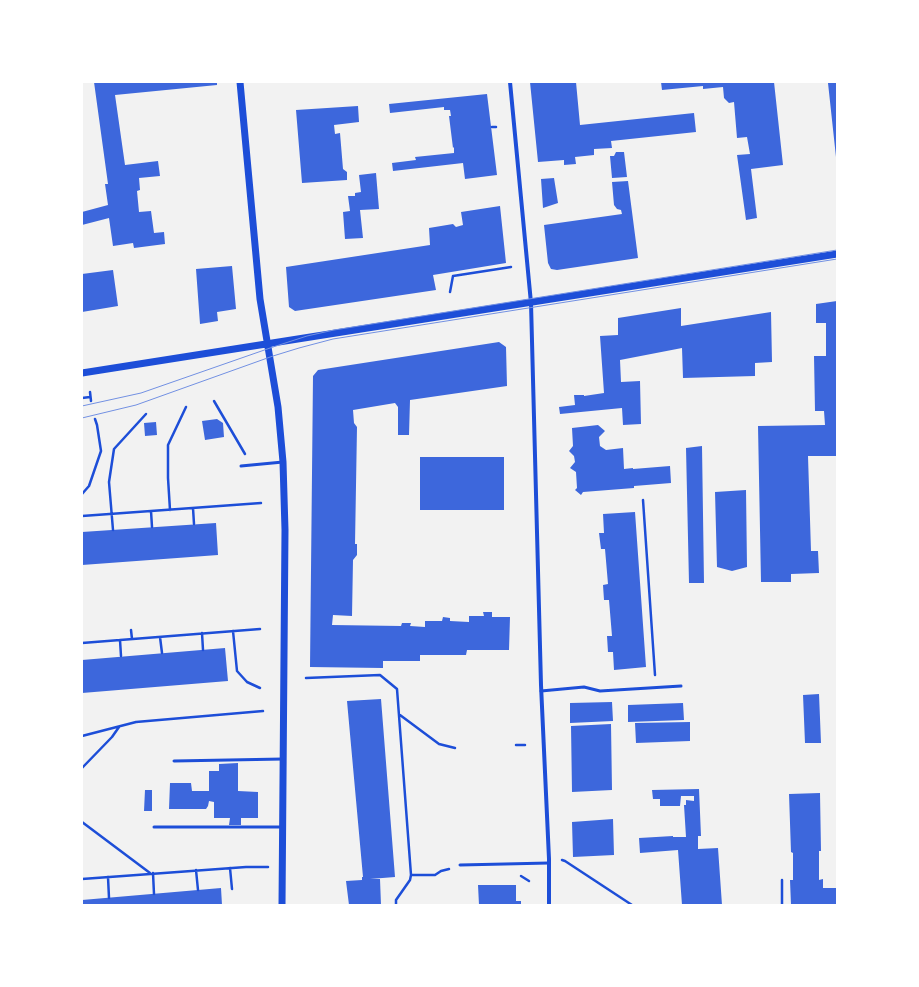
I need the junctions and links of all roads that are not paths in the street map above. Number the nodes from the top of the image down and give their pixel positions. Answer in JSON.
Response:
{"nodes":[{"id":1,"x":240,"y":82,"type":"edge"},
{"id":2,"x":510,"y":82,"type":"edge"},
{"id":3,"x":837,"y":254,"type":"edge"},
{"id":4,"x":531,"y":303,"type":"junction"},
{"id":5,"x":267,"y":344,"type":"junction"},
{"id":6,"x":82,"y":373,"type":"edge"},
{"id":7,"x":283,"y":462,"type":"junction"},
{"id":8,"x":240,"y":466,"type":"dead end"},
{"id":9,"x":681,"y":686,"type":"dead end"},
{"id":10,"x":541,"y":691,"type":"junction"},
{"id":11,"x":283,"y":759,"type":"junction"},
{"id":12,"x":174,"y":761,"type":"dead end"},
{"id":13,"x":283,"y":826,"type":"junction"},
{"id":14,"x":154,"y":827,"type":"dead end"},
{"id":15,"x":549,"y":861,"type":"junction"},
{"id":16,"x":460,"y":865,"type":"road end"},
{"id":17,"x":282,"y":905,"type":"edge"},
{"id":18,"x":549,"y":905,"type":"edge"}],
"edges":[{"from":1,"to":5,"type":"street"},
{"from":2,"to":4,"type":"street"},
{"from":3,"to":4,"type":"street"},
{"from":4,"to":5,"type":"street"},
{"from":4,"to":10,"type":"street"},
{"from":5,"to":6,"type":"street"},
{"from":5,"to":7,"type":"street"},
{"from":7,"to":8,"type":"lane"},
{"from":7,"to":11,"type":"street"},
{"from":9,"to":10,"type":"lane"},
{"from":10,"to":15,"type":"street"},
{"from":11,"to":12,"type":"lane"},
{"from":11,"to":13,"type":"street"},
{"from":13,"to":14,"type":"lane"},
{"from":13,"to":17,"type":"street"},
{"from":15,"to":16,"type":"lane"},
{"from":15,"to":18,"type":"street"}]}
